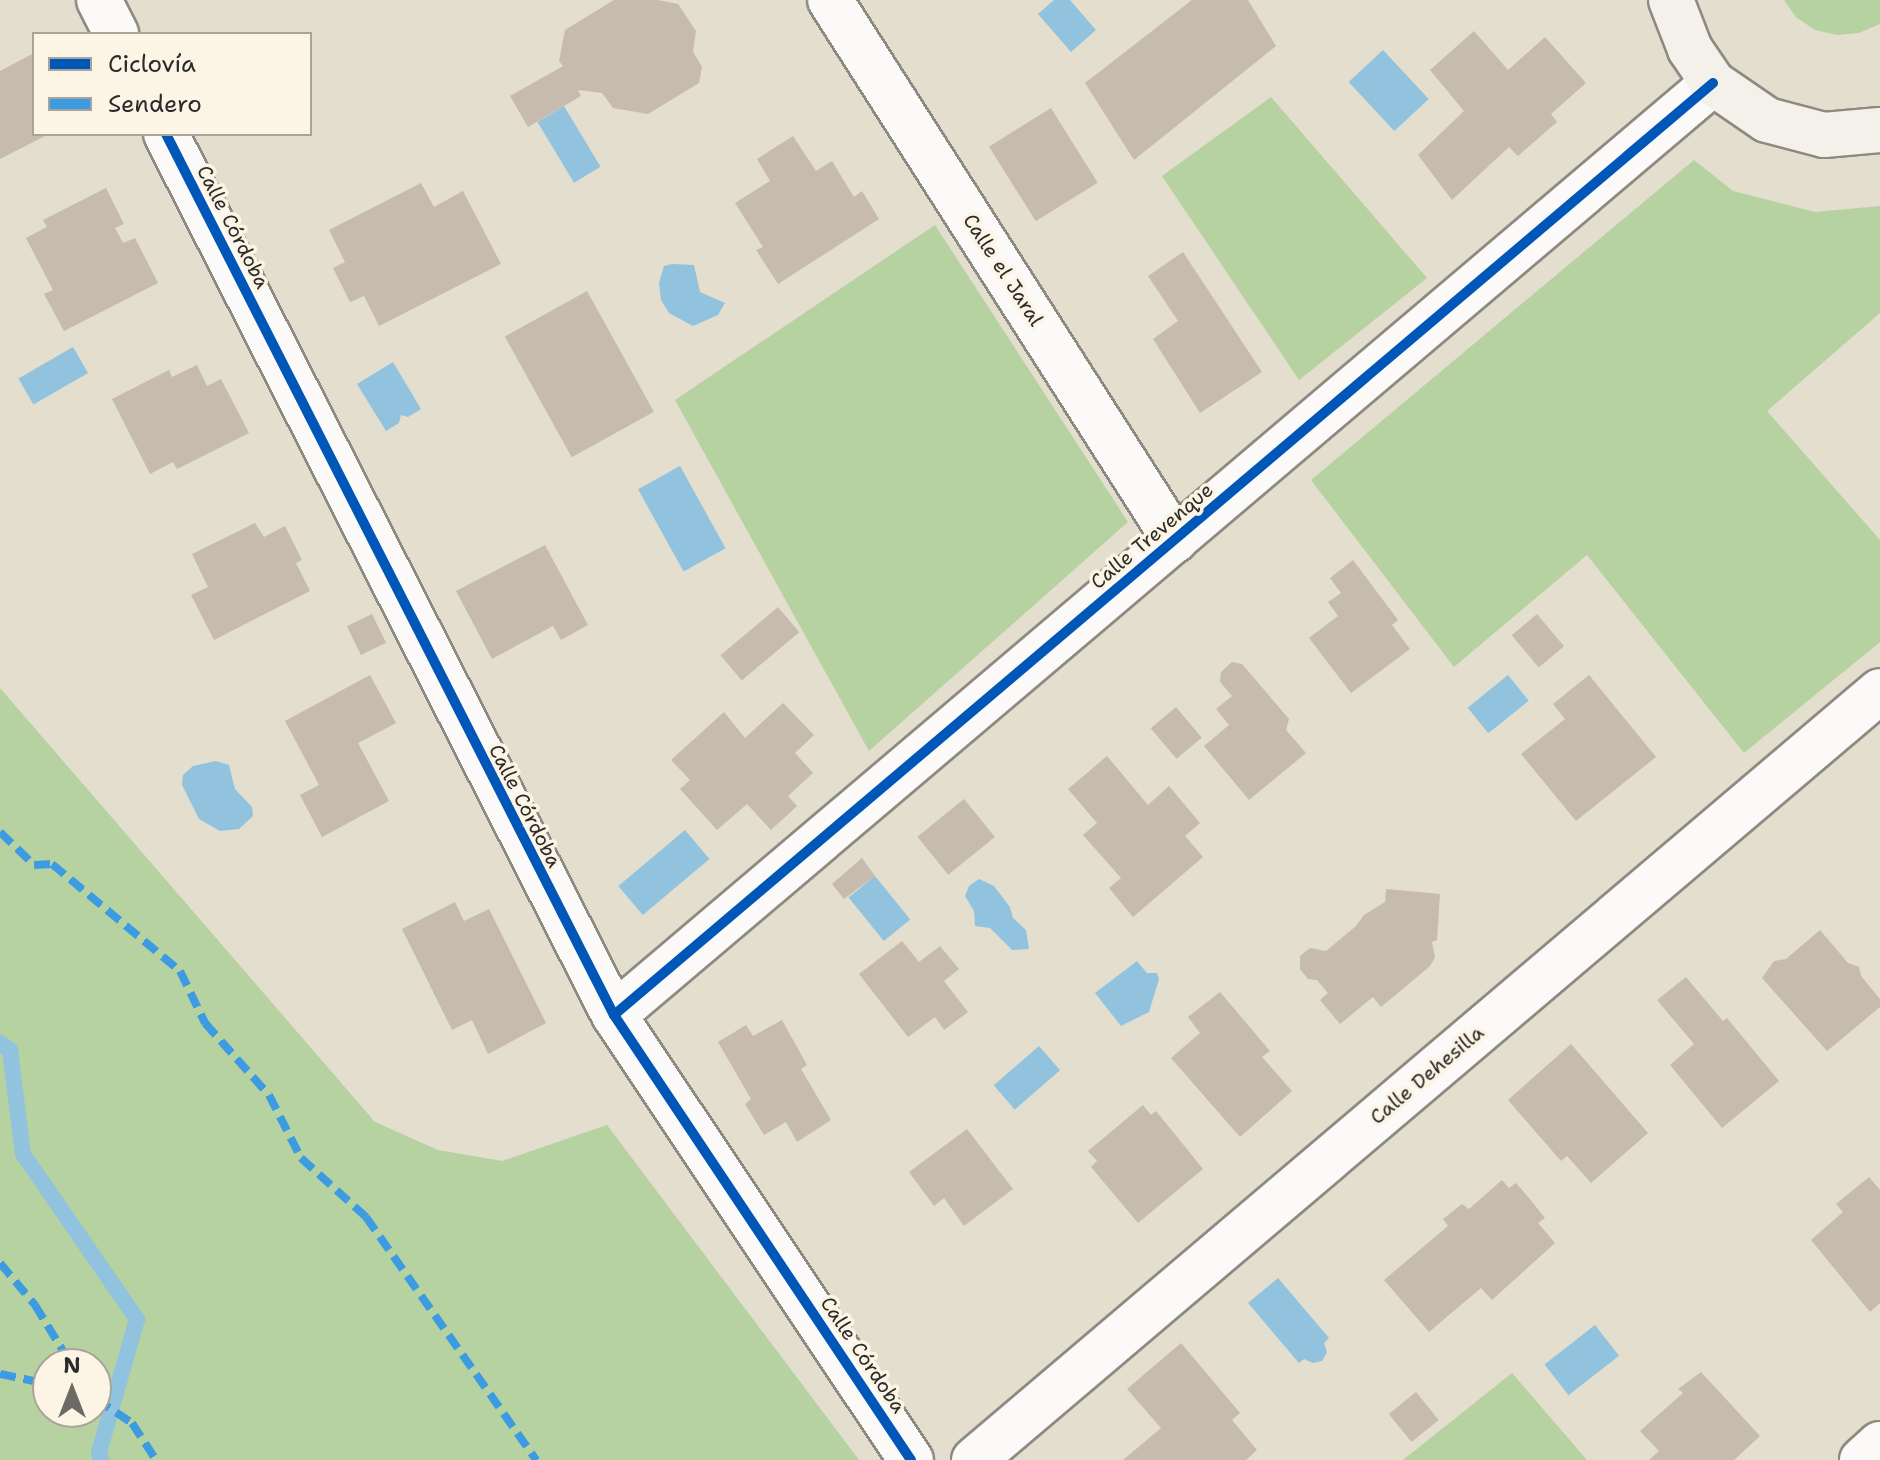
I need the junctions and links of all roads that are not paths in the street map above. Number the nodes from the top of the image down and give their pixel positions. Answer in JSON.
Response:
{"nodes":[{"id":1,"x":99,"y":0,"type":"edge"},
{"id":2,"x":830,"y":0,"type":"edge"},
{"id":3,"x":1671,"y":0,"type":"edge"},
{"id":4,"x":115,"y":32,"type":"edge"},
{"id":5,"x":1713,"y":83,"type":"junction"},
{"id":6,"x":1880,"y":130,"type":"edge"},
{"id":7,"x":167,"y":136,"type":"edge"},
{"id":8,"x":1175,"y":540,"type":"junction"},
{"id":9,"x":1880,"y":691,"type":"edge"},
{"id":10,"x":614,"y":1015,"type":"junction"},
{"id":11,"x":1880,"y":1444,"type":"edge"},
{"id":12,"x":911,"y":1460,"type":"edge"},
{"id":13,"x":974,"y":1460,"type":"edge"},
{"id":14,"x":1862,"y":1460,"type":"edge"}],
"edges":[{"from":1,"to":4,"type":"street"},
{"from":2,"to":8,"type":"street","name":"Calle el Jaral"},
{"from":3,"to":5,"type":"street"},
{"from":5,"to":6,"type":"street"},
{"from":5,"to":8,"type":"street","name":"Calle Trevenque"},
{"from":7,"to":10,"type":"street","name":"Calle Córdoba"},
{"from":8,"to":10,"type":"street","name":"Calle Trevenque"},
{"from":9,"to":13,"type":"street","name":"Calle Dehesilla"},
{"from":10,"to":12,"type":"street","name":"Calle Córdoba"},
{"from":11,"to":14,"type":"street"}]}
